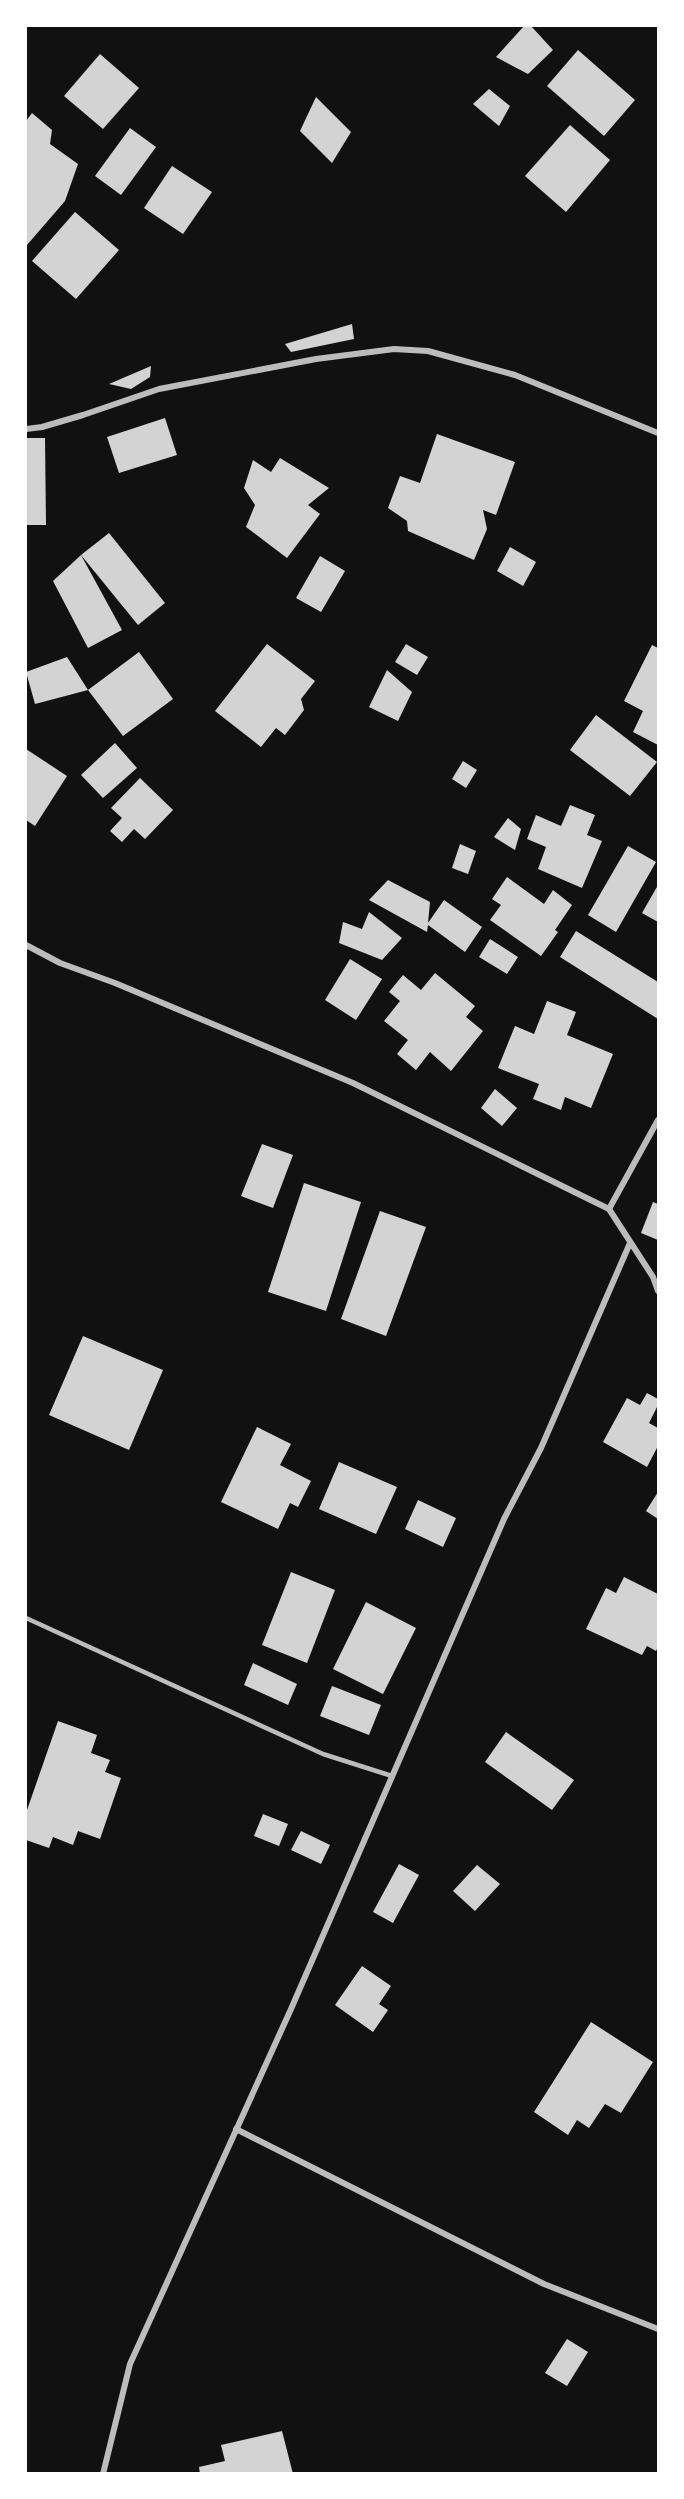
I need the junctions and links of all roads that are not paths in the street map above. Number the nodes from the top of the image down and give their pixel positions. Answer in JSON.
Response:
{"nodes":[{"id":1,"x":26,"y":429,"type":"edge"},
{"id":2,"x":658,"y":433,"type":"edge"},
{"id":3,"x":26,"y":945,"type":"edge"},
{"id":4,"x":658,"y":1120,"type":"edge"},
{"id":5,"x":609,"y":1209,"type":"junction"},
{"id":6,"x":630,"y":1243,"type":"junction"},
{"id":7,"x":658,"y":1291,"type":"edge"},
{"id":8,"x":26,"y":1618,"type":"edge"},
{"id":9,"x":392,"y":1776,"type":"junction"},
{"id":10,"x":236,"y":2128,"type":"junction"},
{"id":11,"x":658,"y":2329,"type":"edge"},
{"id":12,"x":103,"y":2474,"type":"edge"}],
"edges":[{"from":1,"to":2,"type":"street"},
{"from":3,"to":5,"type":"street"},
{"from":4,"to":5,"type":"street"},
{"from":5,"to":6,"type":"street"},
{"from":6,"to":7,"type":"street"},
{"from":6,"to":9,"type":"street"},
{"from":8,"to":9,"type":"lane"},
{"from":9,"to":10,"type":"street"},
{"from":10,"to":11,"type":"street"},
{"from":10,"to":12,"type":"street"}]}
